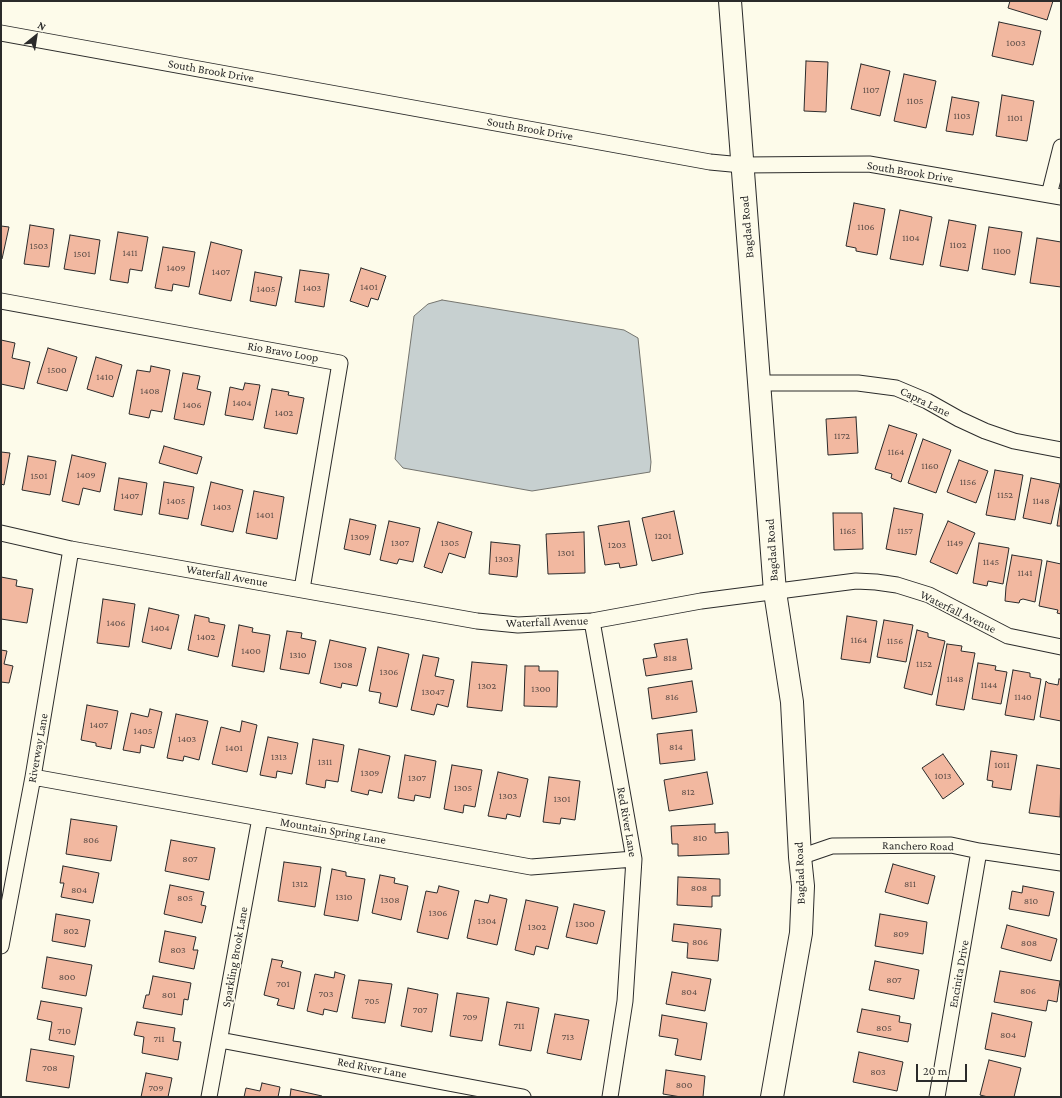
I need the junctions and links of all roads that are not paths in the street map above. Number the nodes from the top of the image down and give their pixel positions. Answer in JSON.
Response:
{"nodes":[{"id":1,"x":730,"y":1,"type":"edge"},
{"id":2,"x":1,"y":33,"type":"edge"},
{"id":3,"x":1061,"y":147,"type":"edge"},
{"id":4,"x":742,"y":165,"type":"junction"},
{"id":5,"x":1055,"y":196,"type":"edge"},
{"id":6,"x":1,"y":301,"type":"edge"},
{"id":7,"x":759,"y":383,"type":"junction"},
{"id":8,"x":1061,"y":450,"type":"edge"},
{"id":9,"x":1,"y":534,"type":"edge"},
{"id":10,"x":71,"y":549,"type":"junction"},
{"id":11,"x":302,"y":589,"type":"junction"},
{"id":12,"x":775,"y":592,"type":"junction"},
{"id":13,"x":592,"y":621,"type":"junction"},
{"id":14,"x":1061,"y":647,"type":"edge"},
{"id":15,"x":33,"y":777,"type":"junction"},
{"id":16,"x":260,"y":818,"type":"junction"},
{"id":17,"x":979,"y":851,"type":"junction"},
{"id":18,"x":800,"y":858,"type":"junction"},
{"id":19,"x":634,"y":859,"type":"junction"},
{"id":20,"x":1061,"y":863,"type":"edge"},
{"id":21,"x":1,"y":946,"type":"edge"},
{"id":22,"x":220,"y":1040,"type":"junction"},
{"id":23,"x":209,"y":1097,"type":"edge"},
{"id":24,"x":523,"y":1097,"type":"edge"},
{"id":25,"x":610,"y":1097,"type":"edge"},
{"id":26,"x":772,"y":1097,"type":"edge"},
{"id":27,"x":937,"y":1097,"type":"edge"}],
"edges":[{"from":1,"to":4,"type":"street","name":"Bagdad Road"},
{"from":2,"to":4,"type":"street","name":"South Brook Drive"},
{"from":3,"to":5,"type":"street"},
{"from":4,"to":5,"type":"street","name":"South Brook Drive"},
{"from":4,"to":7,"type":"street","name":"Bagdad Road"},
{"from":6,"to":11,"type":"street","name":"Rio Bravo Loop"},
{"from":7,"to":8,"type":"street","name":"Capra Lane"},
{"from":7,"to":12,"type":"street","name":"Bagdad Road"},
{"from":9,"to":10,"type":"street","name":"Waterfall Avenue"},
{"from":10,"to":11,"type":"street","name":"Waterfall Avenue"},
{"from":10,"to":15,"type":"street","name":"Riverway Lane"},
{"from":11,"to":13,"type":"street","name":"Waterfall Avenue"},
{"from":12,"to":13,"type":"street","name":"Waterfall Avenue"},
{"from":12,"to":14,"type":"street","name":"Waterfall Avenue"},
{"from":12,"to":18,"type":"street","name":"Bagdad Road"},
{"from":13,"to":19,"type":"street","name":"Red River Lane"},
{"from":15,"to":16,"type":"street","name":"Mountain Spring Lane"},
{"from":15,"to":21,"type":"street","name":"Riverway Lane"},
{"from":16,"to":19,"type":"street","name":"Mountain Spring Lane"},
{"from":16,"to":22,"type":"street","name":"Sparkling Brook Lane"},
{"from":17,"to":18,"type":"street","name":"Ranchero Road"},
{"from":17,"to":20,"type":"street","name":"Ranchero Road"},
{"from":17,"to":27,"type":"street","name":"Encinita Drive"},
{"from":18,"to":26,"type":"street","name":"Bagdad Road"},
{"from":19,"to":25,"type":"street","name":"Red River Lane"},
{"from":22,"to":23,"type":"street","name":"Sparkling Brook Lane"},
{"from":22,"to":24,"type":"street","name":"Red River Lane"}]}
